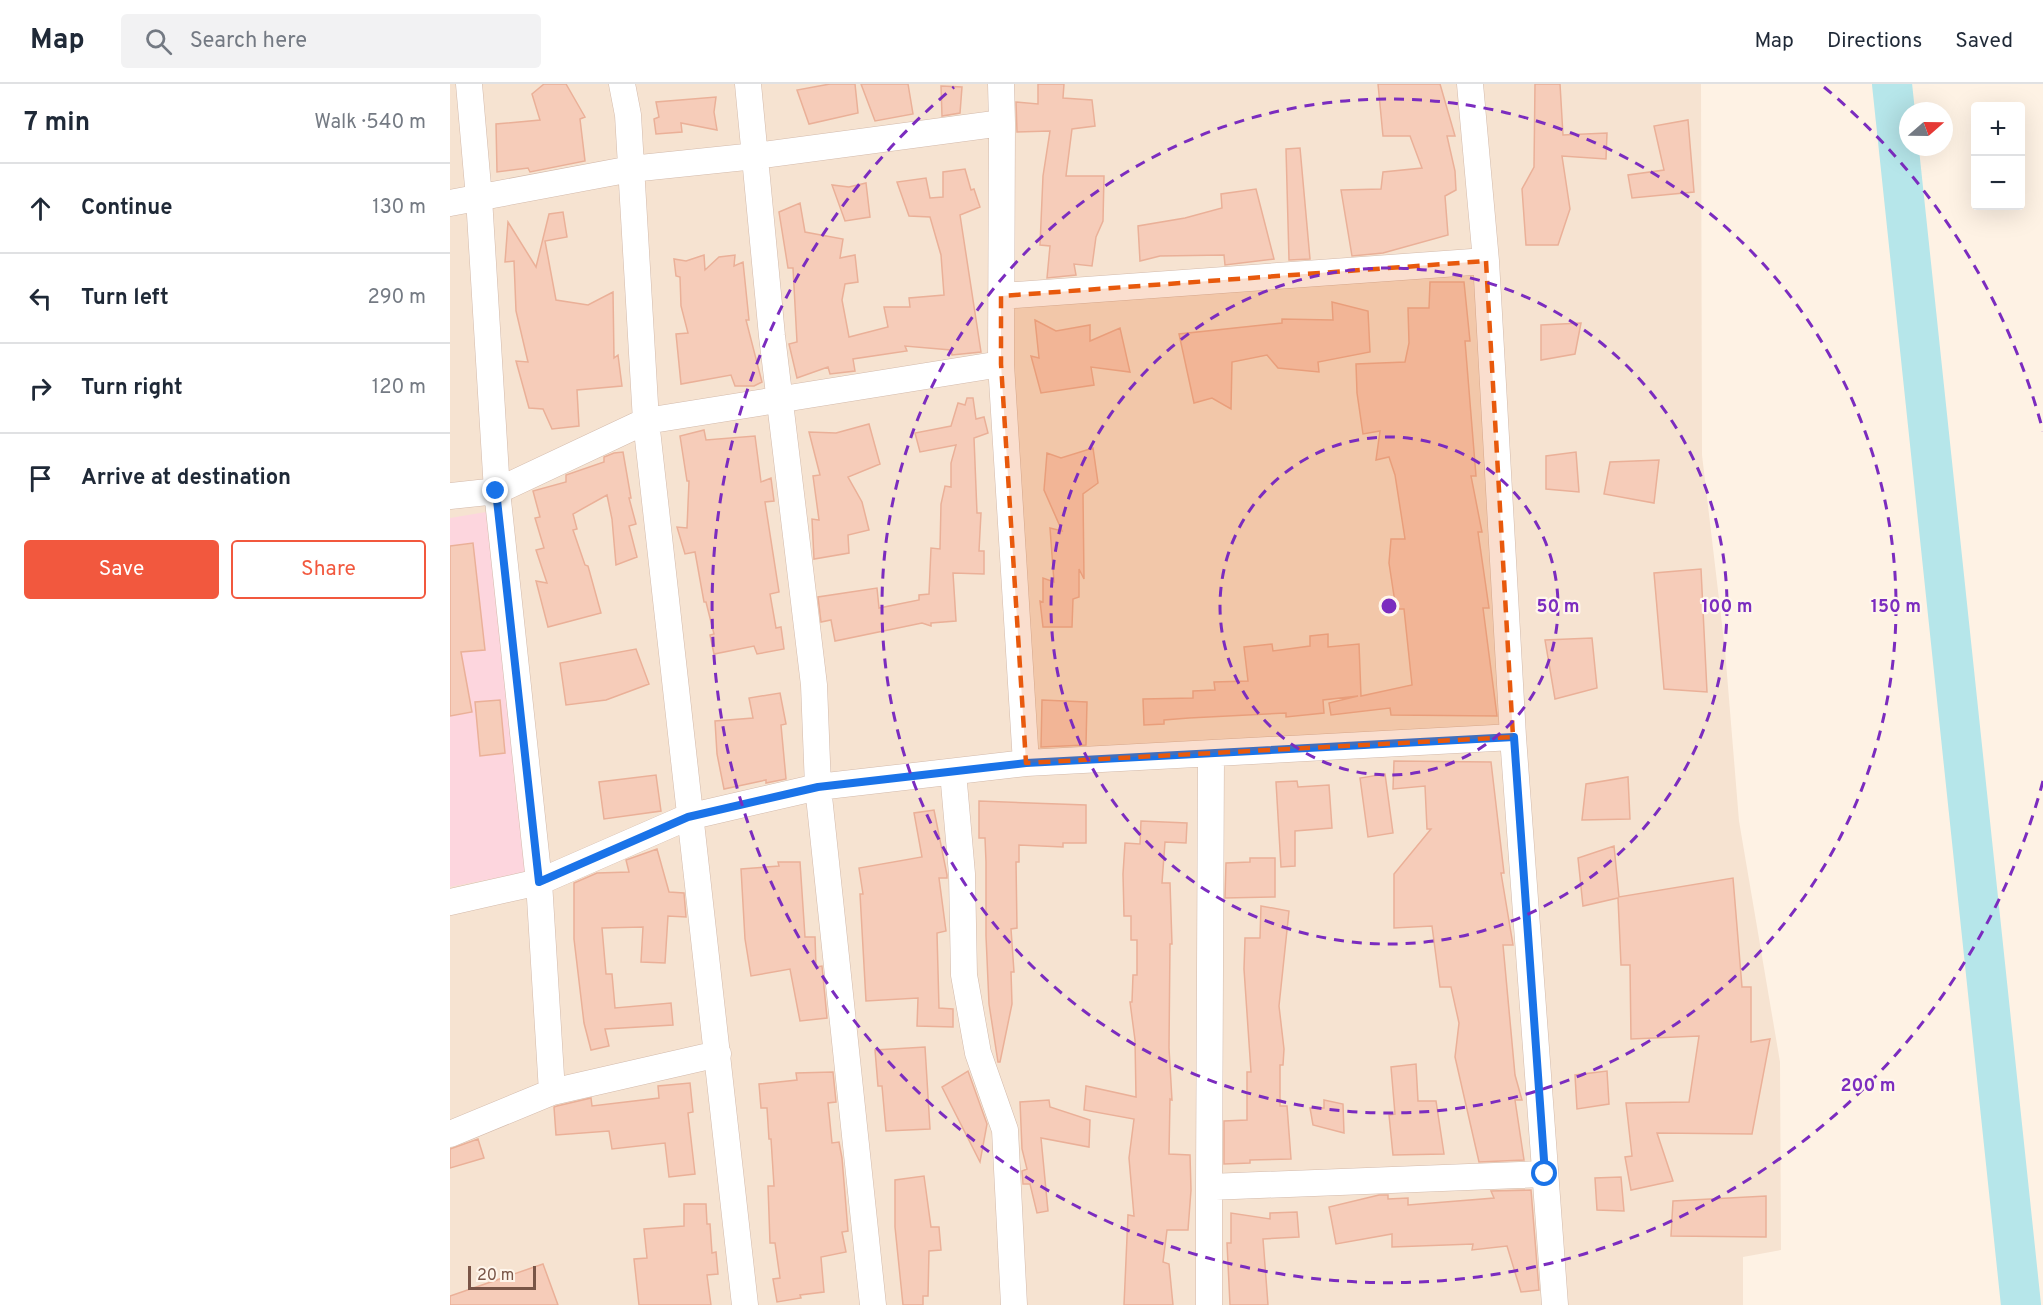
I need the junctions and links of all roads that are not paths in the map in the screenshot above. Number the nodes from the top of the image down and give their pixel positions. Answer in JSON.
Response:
{"nodes":[{"id":1,"x":469,"y":84,"type":"edge"},
{"id":2,"x":622,"y":84,"type":"edge"},
{"id":3,"x":748,"y":84,"type":"edge"},
{"id":4,"x":1001,"y":84,"type":"edge"},
{"id":5,"x":1470,"y":84,"type":"edge"},
{"id":6,"x":1002,"y":123,"type":"junction"},
{"id":7,"x":755,"y":156,"type":"junction"},
{"id":8,"x":631,"y":169,"type":"junction"},
{"id":9,"x":479,"y":198,"type":"junction"},
{"id":10,"x":450,"y":203,"type":"edge"},
{"id":11,"x":1486,"y":261,"type":"junction"},
{"id":12,"x":1001,"y":296,"type":"junction"},
{"id":13,"x":1001,"y":364,"type":"junction"},
{"id":14,"x":782,"y":399,"type":"junction"},
{"id":15,"x":646,"y":422,"type":"junction"},
{"id":16,"x":496,"y":491,"type":"junction"},
{"id":17,"x":450,"y":496,"type":"edge"},
{"id":18,"x":1514,"y":737,"type":"junction"},
{"id":19,"x":1211,"y":754,"type":"junction"},
{"id":20,"x":1026,"y":763,"type":"junction"},
{"id":21,"x":953,"y":772,"type":"junction"},
{"id":22,"x":818,"y":787,"type":"junction"},
{"id":23,"x":688,"y":817,"type":"junction"},
{"id":24,"x":539,"y":882,"type":"junction"},
{"id":25,"x":450,"y":902,"type":"edge"},
{"id":26,"x":718,"y":1054,"type":"junction"},
{"id":27,"x":552,"y":1092,"type":"junction"},
{"id":28,"x":450,"y":1134,"type":"edge"},
{"id":29,"x":1545,"y":1174,"type":"junction"},
{"id":30,"x":1209,"y":1187,"type":"junction"},
{"id":31,"x":745,"y":1305,"type":"edge"},
{"id":32,"x":873,"y":1305,"type":"edge"},
{"id":33,"x":1014,"y":1305,"type":"edge"},
{"id":34,"x":1209,"y":1305,"type":"edge"},
{"id":35,"x":1555,"y":1305,"type":"edge"}],
"edges":[{"from":1,"to":9,"type":"street"},
{"from":2,"to":8,"type":"street"},
{"from":3,"to":7,"type":"street"},
{"from":4,"to":6,"type":"street"},
{"from":5,"to":11,"type":"street"},
{"from":6,"to":7,"type":"street"},
{"from":6,"to":12,"type":"street"},
{"from":7,"to":8,"type":"street"},
{"from":7,"to":14,"type":"street"},
{"from":8,"to":9,"type":"street"},
{"from":8,"to":15,"type":"street"},
{"from":9,"to":10,"type":"street"},
{"from":9,"to":16,"type":"street"},
{"from":11,"to":12,"type":"street"},
{"from":11,"to":18,"type":"street"},
{"from":12,"to":13,"type":"street"},
{"from":13,"to":14,"type":"street"},
{"from":13,"to":20,"type":"street"},
{"from":14,"to":15,"type":"street"},
{"from":14,"to":22,"type":"street"},
{"from":15,"to":16,"type":"street"},
{"from":15,"to":23,"type":"street"},
{"from":16,"to":17,"type":"street"},
{"from":16,"to":24,"type":"street"},
{"from":18,"to":19,"type":"street"},
{"from":18,"to":29,"type":"street"},
{"from":19,"to":20,"type":"street"},
{"from":19,"to":30,"type":"street"},
{"from":20,"to":21,"type":"street"},
{"from":21,"to":22,"type":"street"},
{"from":21,"to":33,"type":"street"},
{"from":22,"to":23,"type":"street"},
{"from":22,"to":32,"type":"street"},
{"from":23,"to":24,"type":"street"},
{"from":23,"to":26,"type":"street"},
{"from":24,"to":25,"type":"street"},
{"from":24,"to":27,"type":"street"},
{"from":26,"to":27,"type":"street"},
{"from":26,"to":31,"type":"street"},
{"from":27,"to":28,"type":"street"},
{"from":29,"to":30,"type":"street"},
{"from":29,"to":35,"type":"street"},
{"from":30,"to":34,"type":"street"}]}
